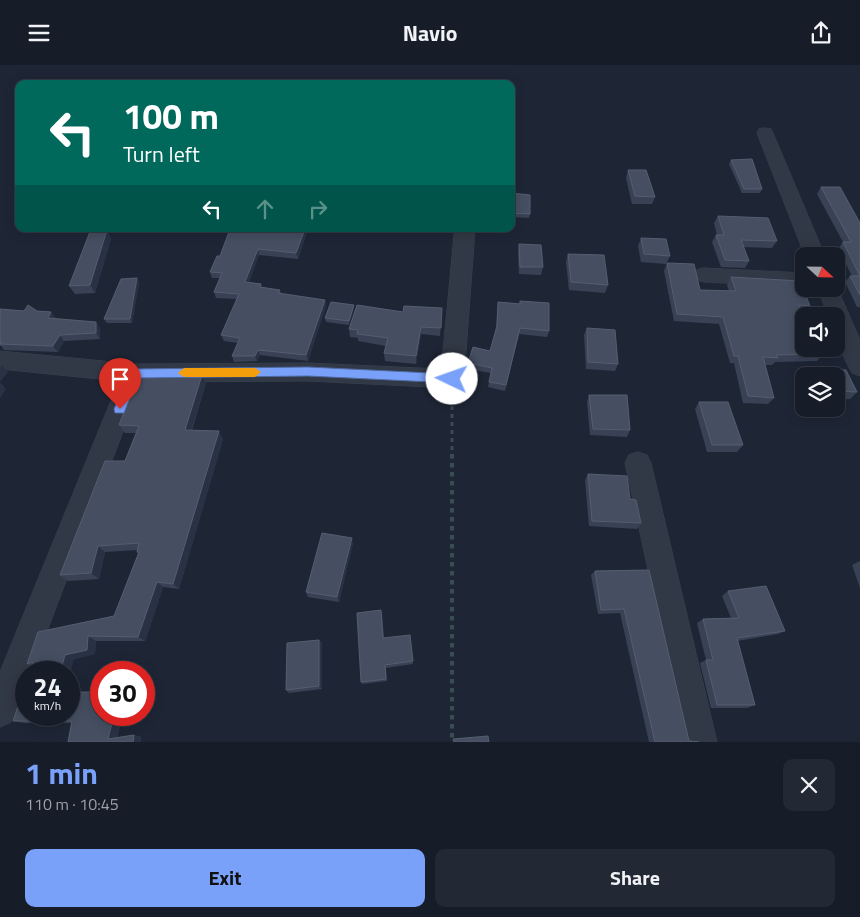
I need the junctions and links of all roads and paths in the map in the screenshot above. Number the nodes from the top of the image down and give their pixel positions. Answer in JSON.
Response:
{"nodes":[{"id":1,"x":765,"y":133,"type":"dead end"},
{"id":2,"x":464,"y":232,"type":"edge"},
{"id":3,"x":811,"y":247,"type":"edge"},
{"id":4,"x":704,"y":275,"type":"dead end"},
{"id":5,"x":795,"y":280,"type":"edge"},
{"id":6,"x":831,"y":297,"type":"edge"},
{"id":7,"x":0,"y":360,"type":"edge"},
{"id":8,"x":860,"y":367,"type":"edge"},
{"id":9,"x":134,"y":373,"type":"junction"},
{"id":10,"x":452,"y":379,"type":"junction"},
{"id":11,"x":638,"y":463,"type":"dead end"},
{"id":12,"x":0,"y":711,"type":"edge"},
{"id":13,"x":452,"y":742,"type":"edge"},
{"id":14,"x":701,"y":742,"type":"edge"}],
"edges":[{"from":1,"to":3,"type":"street"},
{"from":2,"to":10,"type":"street"},
{"from":4,"to":5,"type":"street"},
{"from":6,"to":8,"type":"street"},
{"from":7,"to":9,"type":"street"},
{"from":9,"to":10,"type":"street"},
{"from":9,"to":12,"type":"street"},
{"from":10,"to":13,"type":"path"},
{"from":11,"to":14,"type":"street"}]}
